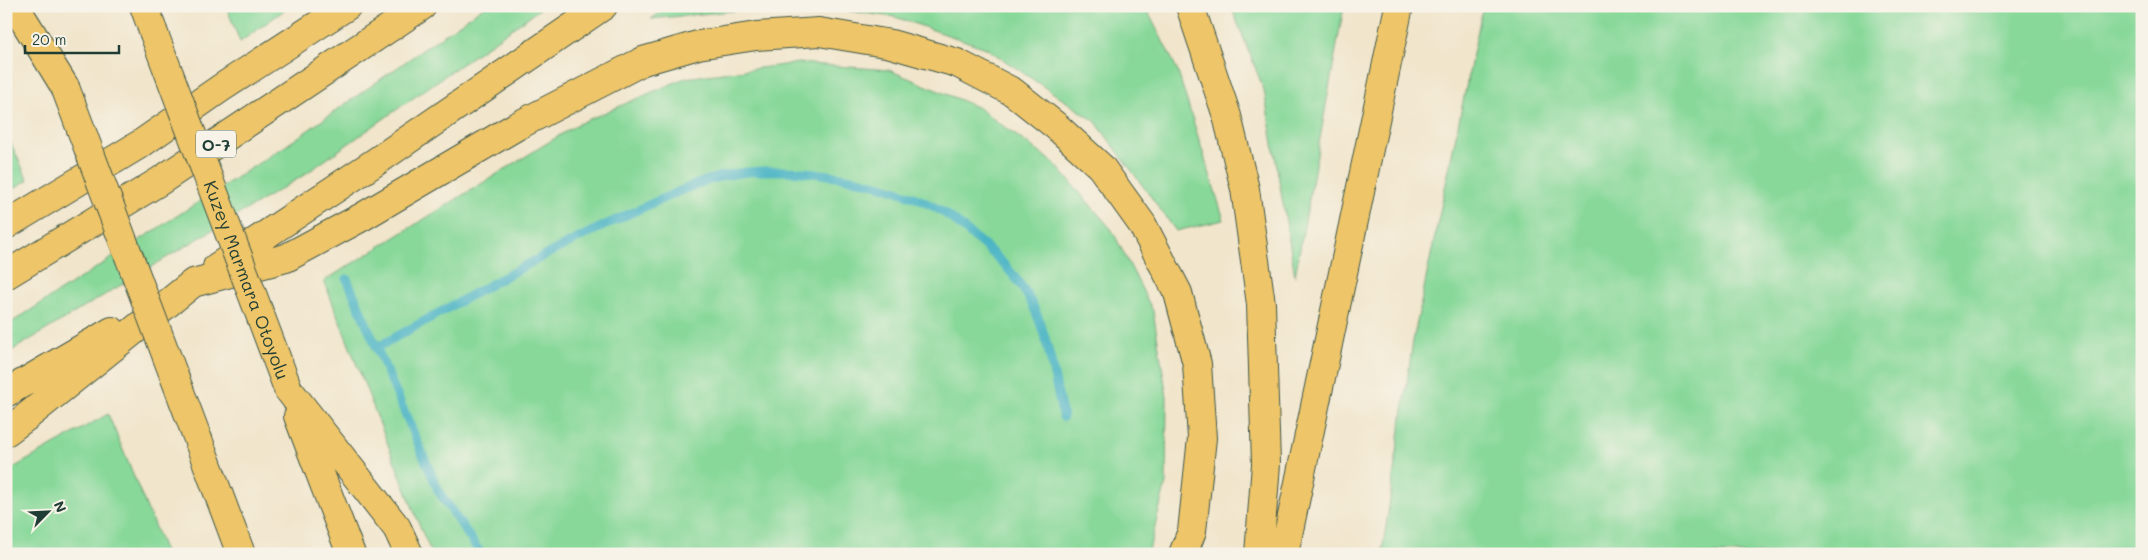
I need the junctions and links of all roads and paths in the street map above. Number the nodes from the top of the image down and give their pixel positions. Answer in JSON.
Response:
{"nodes":[{"id":1,"x":15,"y":6,"type":"edge"},
{"id":2,"x":34,"y":6,"type":"edge"},
{"id":3,"x":144,"y":6,"type":"edge"},
{"id":4,"x":347,"y":6,"type":"edge"},
{"id":5,"x":422,"y":6,"type":"edge"},
{"id":6,"x":604,"y":6,"type":"edge"},
{"id":7,"x":1190,"y":6,"type":"edge"},
{"id":8,"x":1399,"y":6,"type":"edge"},
{"id":9,"x":65,"y":87,"type":"junction"},
{"id":10,"x":6,"y":225,"type":"edge"},
{"id":11,"x":6,"y":275,"type":"edge"},
{"id":12,"x":193,"y":283,"type":"junction"},
{"id":13,"x":288,"y":389,"type":"junction"},
{"id":14,"x":6,"y":393,"type":"edge"},
{"id":15,"x":6,"y":432,"type":"edge"},
{"id":16,"x":198,"y":442,"type":"junction"},
{"id":17,"x":228,"y":554,"type":"edge"},
{"id":18,"x":241,"y":554,"type":"edge"},
{"id":19,"x":351,"y":554,"type":"edge"},
{"id":20,"x":409,"y":554,"type":"edge"},
{"id":21,"x":1183,"y":554,"type":"edge"},
{"id":22,"x":1259,"y":554,"type":"edge"},
{"id":23,"x":1284,"y":554,"type":"edge"}],
"edges":[{"from":1,"to":9,"type":"highway"},
{"from":2,"to":9,"type":"highway"},
{"from":3,"to":13,"type":"highway","name":"Kuzey Marmara Otoyolu","number":"O-7","bridge":true},
{"from":4,"to":10,"type":"highway"},
{"from":5,"to":11,"type":"highway","number":"O-7"},
{"from":6,"to":12,"type":"highway"},
{"from":7,"to":22,"type":"highway"},
{"from":8,"to":23,"type":"highway"},
{"from":9,"to":16,"type":"highway","bridge":true},
{"from":12,"to":14,"type":"highway"},
{"from":12,"to":15,"type":"highway"},
{"from":12,"to":21,"type":"highway"},
{"from":13,"to":19,"type":"highway","name":"Kuzey Marmara Otoyolu","number":"O-7"},
{"from":13,"to":20,"type":"highway"},
{"from":16,"to":17,"type":"highway"},
{"from":16,"to":18,"type":"highway"}]}
